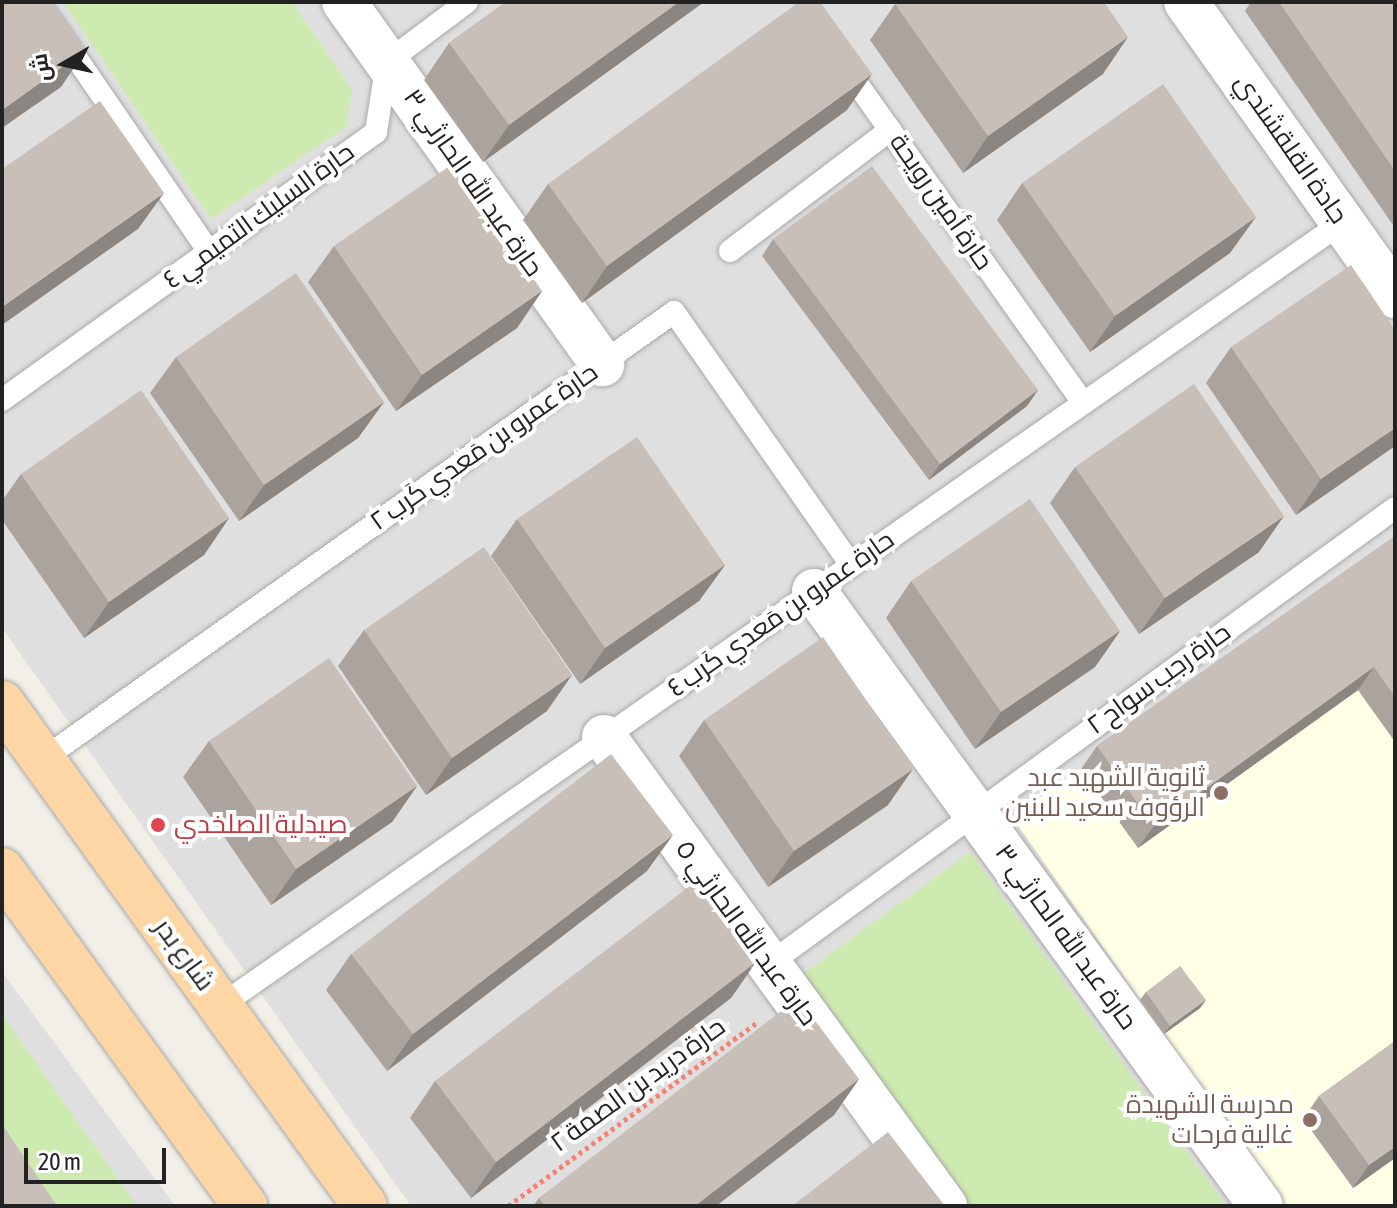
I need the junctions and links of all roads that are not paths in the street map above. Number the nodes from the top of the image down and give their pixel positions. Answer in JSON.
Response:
{"nodes":[{"id":1,"x":38,"y":2,"type":"edge"},
{"id":2,"x":344,"y":2,"type":"edge"},
{"id":3,"x":467,"y":2,"type":"edge"},
{"id":4,"x":1194,"y":5,"type":"edge"},
{"id":5,"x":827,"y":40,"type":"edge"},
{"id":6,"x":387,"y":62,"type":"junction"},
{"id":7,"x":890,"y":130,"type":"junction"},
{"id":8,"x":1343,"y":222,"type":"junction"},
{"id":9,"x":730,"y":251,"type":"dead end"},
{"id":10,"x":209,"y":252,"type":"junction"},
{"id":11,"x":1395,"y":296,"type":"edge"},
{"id":12,"x":602,"y":364,"type":"junction"},
{"id":13,"x":2,"y":400,"type":"edge"},
{"id":14,"x":1083,"y":403,"type":"junction"},
{"id":15,"x":1395,"y":508,"type":"edge"},
{"id":16,"x":851,"y":565,"type":"junction"},
{"id":17,"x":814,"y":591,"type":"junction"},
{"id":18,"x":2,"y":703,"type":"edge"},
{"id":19,"x":604,"y":737,"type":"junction"},
{"id":20,"x":43,"y":759,"type":"junction"},
{"id":21,"x":975,"y":813,"type":"junction"},
{"id":22,"x":4,"y":877,"type":"edge"},
{"id":23,"x":780,"y":980,"type":"junction"},
{"id":24,"x":220,"y":1006,"type":"junction"},
{"id":25,"x":245,"y":1206,"type":"edge"},
{"id":26,"x":365,"y":1206,"type":"edge"},
{"id":27,"x":945,"y":1206,"type":"edge"},
{"id":28,"x":1261,"y":1206,"type":"edge"}],
"edges":[{"from":1,"to":10,"type":"lane"},
{"from":2,"to":6,"type":"street","name":"حارة عبد الله الحارثي ٣"},
{"from":3,"to":6,"type":"lane"},
{"from":4,"to":8,"type":"street","name":"جادة القلقشندي"},
{"from":5,"to":7,"type":"lane","name":"حارة أمين رويحة"},
{"from":6,"to":10,"type":"lane","name":"حارة السليك التميمي ٤"},
{"from":6,"to":12,"type":"street","name":"حارة عبد الله الحارثي ٣"},
{"from":7,"to":9,"type":"lane"},
{"from":7,"to":14,"type":"lane","name":"حارة أمين رويحة"},
{"from":8,"to":11,"type":"street","name":"جادة القلقشندي"},
{"from":8,"to":14,"type":"lane","name":"حارة عمرو بن مَعدي كَرب ٤"},
{"from":10,"to":13,"type":"lane","name":"حارة السليك التميمي ٤"},
{"from":12,"to":16,"type":"lane","name":"حارة عمرو بن مَعدي كَرب ٢"},
{"from":12,"to":20,"type":"lane","name":"حارة عمرو بن مَعدي كَرب ٢"},
{"from":14,"to":16,"type":"lane","name":"حارة عمرو بن مَعدي كَرب ٤"},
{"from":15,"to":21,"type":"lane","name":"حارة رجب سواح ٢"},
{"from":16,"to":17,"type":"lane","name":"حارة عمرو بن مَعدي كَرب ٤"},
{"from":17,"to":19,"type":"lane","name":"حارة عمرو بن مَعدي كَرب ٤"},
{"from":17,"to":21,"type":"street","name":"حارة عبد الله الحارثي ٣"},
{"from":18,"to":20,"type":"main road","name":"شارع بدر"},
{"from":19,"to":23,"type":"street","name":"حارة عبد الله الحارثي ٥"},
{"from":19,"to":24,"type":"lane","name":"حارة عمرو بن مَعدي كَرب ٤"},
{"from":20,"to":24,"type":"main road","name":"شارع بدر"},
{"from":21,"to":23,"type":"lane","name":"حارة رجب سواح ٢"},
{"from":21,"to":28,"type":"street","name":"حارة عبد الله الحارثي ٣"},
{"from":22,"to":25,"type":"main road"},
{"from":23,"to":27,"type":"street","name":"حارة عبد الله الحارثي ٥"},
{"from":24,"to":26,"type":"main road","name":"شارع بدر"}]}
